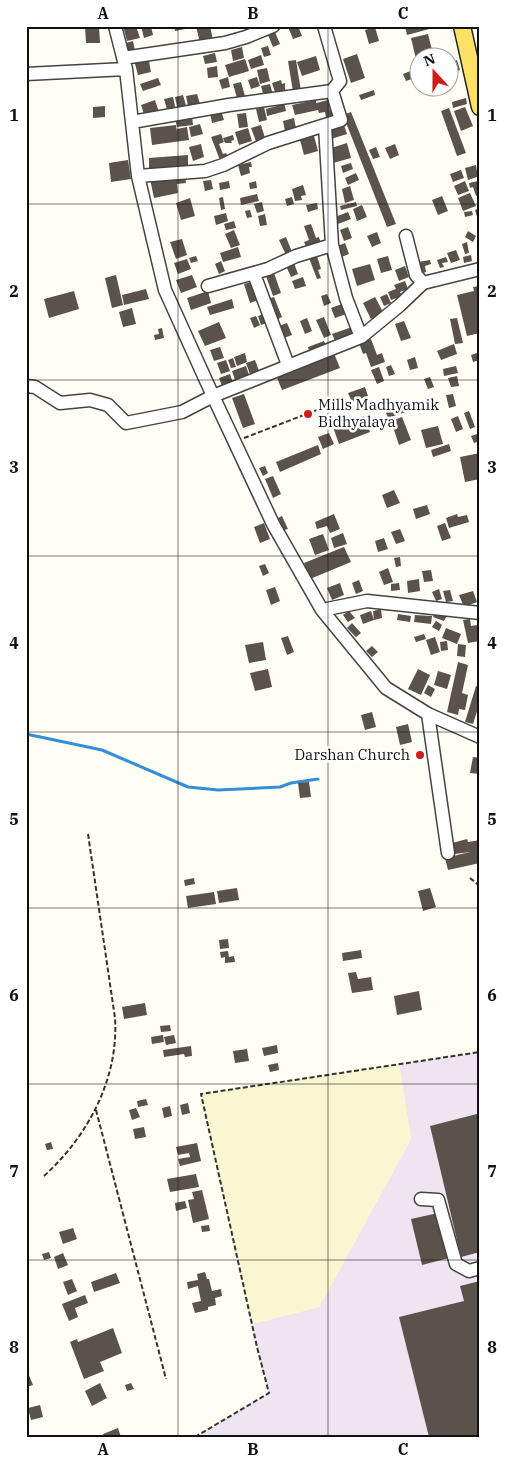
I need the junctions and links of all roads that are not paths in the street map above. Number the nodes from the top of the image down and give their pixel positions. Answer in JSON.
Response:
{"nodes":[{"id":1,"x":116,"y":26,"type":"edge"},
{"id":2,"x":324,"y":26,"type":"edge"},
{"id":3,"x":462,"y":26,"type":"edge"},
{"id":4,"x":268,"y":27,"type":"edge"},
{"id":5,"x":124,"y":64,"type":"junction"},
{"id":6,"x":26,"y":74,"type":"edge"},
{"id":7,"x":332,"y":91,"type":"junction"},
{"id":8,"x":480,"y":107,"type":"edge"},
{"id":9,"x":132,"y":122,"type":"junction"},
{"id":10,"x":325,"y":126,"type":"junction"},
{"id":11,"x":138,"y":176,"type":"junction"},
{"id":12,"x":406,"y":236,"type":"dead end"},
{"id":13,"x":332,"y":245,"type":"junction"},
{"id":14,"x":480,"y":269,"type":"edge"},
{"id":15,"x":254,"y":274,"type":"junction"},
{"id":16,"x":422,"y":283,"type":"junction"},
{"id":17,"x":208,"y":286,"type":"dead end"},
{"id":18,"x":361,"y":337,"type":"junction"},
{"id":19,"x":288,"y":365,"type":"junction"},
{"id":20,"x":26,"y":386,"type":"edge"},
{"id":21,"x":212,"y":396,"type":"junction"},
{"id":22,"x":322,"y":610,"type":"junction"},
{"id":23,"x":480,"y":613,"type":"edge"},
{"id":24,"x":428,"y":714,"type":"junction"},
{"id":25,"x":480,"y":737,"type":"edge"},
{"id":26,"x":448,"y":853,"type":"dead end"},
{"id":27,"x":421,"y":1200,"type":"dead end"},
{"id":28,"x":480,"y":1268,"type":"edge"}],
"edges":[{"from":1,"to":5,"type":"street"},
{"from":2,"to":7,"type":"street"},
{"from":3,"to":8,"type":"main road"},
{"from":4,"to":5,"type":"street"},
{"from":5,"to":6,"type":"street"},
{"from":5,"to":9,"type":"street"},
{"from":7,"to":9,"type":"street"},
{"from":7,"to":10,"type":"street"},
{"from":9,"to":11,"type":"street"},
{"from":10,"to":11,"type":"street"},
{"from":10,"to":13,"type":"street"},
{"from":11,"to":21,"type":"street"},
{"from":12,"to":16,"type":"street"},
{"from":13,"to":15,"type":"street"},
{"from":13,"to":18,"type":"street"},
{"from":14,"to":16,"type":"street"},
{"from":15,"to":17,"type":"street"},
{"from":15,"to":19,"type":"street"},
{"from":16,"to":18,"type":"street"},
{"from":18,"to":19,"type":"street"},
{"from":19,"to":21,"type":"street"},
{"from":20,"to":21,"type":"street"},
{"from":21,"to":22,"type":"street"},
{"from":22,"to":23,"type":"street"},
{"from":22,"to":24,"type":"street"},
{"from":24,"to":25,"type":"street"},
{"from":24,"to":26,"type":"street"},
{"from":27,"to":28,"type":"street"}]}
